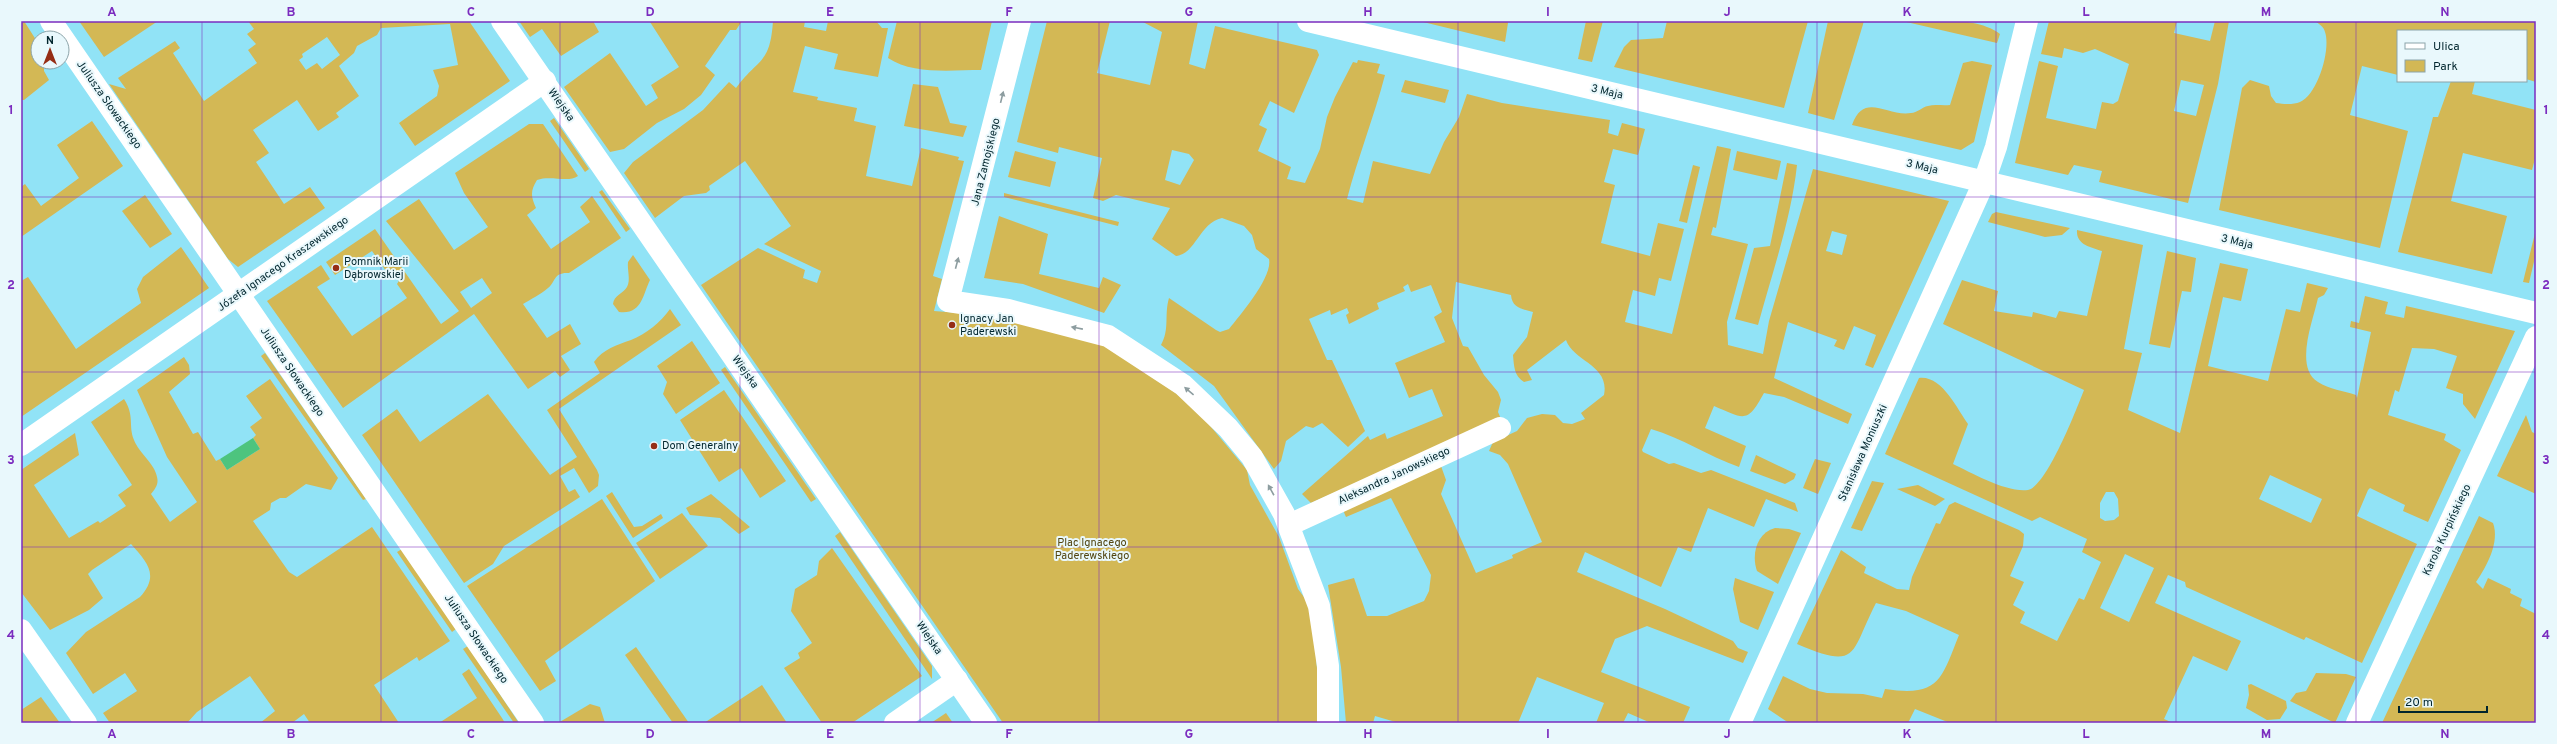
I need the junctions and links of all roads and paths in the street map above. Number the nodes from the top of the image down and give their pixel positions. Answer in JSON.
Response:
{"nodes":[{"id":1,"x":51,"y":21,"type":"edge"},
{"id":2,"x":502,"y":21,"type":"edge"},
{"id":3,"x":1020,"y":21,"type":"edge"},
{"id":4,"x":1308,"y":21,"type":"edge"},
{"id":5,"x":2027,"y":21,"type":"edge"},
{"id":6,"x":545,"y":81,"type":"junction"},
{"id":7,"x":1984,"y":182,"type":"junction"},
{"id":8,"x":239,"y":294,"type":"junction"},
{"id":9,"x":2536,"y":313,"type":"edge"},
{"id":10,"x":2536,"y":337,"type":"edge"},
{"id":11,"x":1500,"y":428,"type":"dead end"},
{"id":12,"x":21,"y":445,"type":"edge"},
{"id":13,"x":1289,"y":524,"type":"junction"},
{"id":14,"x":21,"y":630,"type":"edge"},
{"id":15,"x":957,"y":680,"type":"junction"},
{"id":16,"x":86,"y":723,"type":"edge"},
{"id":17,"x":533,"y":723,"type":"edge"},
{"id":18,"x":895,"y":723,"type":"edge"},
{"id":19,"x":986,"y":723,"type":"edge"},
{"id":20,"x":1328,"y":723,"type":"edge"},
{"id":21,"x":1740,"y":723,"type":"edge"},
{"id":22,"x":2358,"y":723,"type":"edge"}],
"edges":[{"from":1,"to":8,"type":"street","name":"Juliusza Słowackiego"},
{"from":2,"to":6,"type":"street","name":"Wiejska"},
{"from":13,"to":3,"type":"street","name":"Jana Zamojskiego","one_way":true},
{"from":4,"to":7,"type":"street","name":"3 Maja"},
{"from":5,"to":7,"type":"street","name":"Stanisława Moniuszki"},
{"from":6,"to":8,"type":"street","name":"Józefa Ignacego Kraszewskiego"},
{"from":6,"to":15,"type":"street","name":"Wiejska"},
{"from":7,"to":9,"type":"street","name":"3 Maja"},
{"from":7,"to":21,"type":"street","name":"Stanisława Moniuszki"},
{"from":8,"to":12,"type":"street","name":"Józefa Ignacego Kraszewskiego"},
{"from":8,"to":17,"type":"street","name":"Juliusza Słowackiego"},
{"from":10,"to":22,"type":"street","name":"Karola Kurpińskiego"},
{"from":11,"to":13,"type":"street","name":"Aleksandra Janowskiego"},
{"from":13,"to":20,"type":"street"},
{"from":14,"to":16,"type":"street"},
{"from":15,"to":18,"type":"street"},
{"from":15,"to":19,"type":"street","name":"Wiejska"}]}
